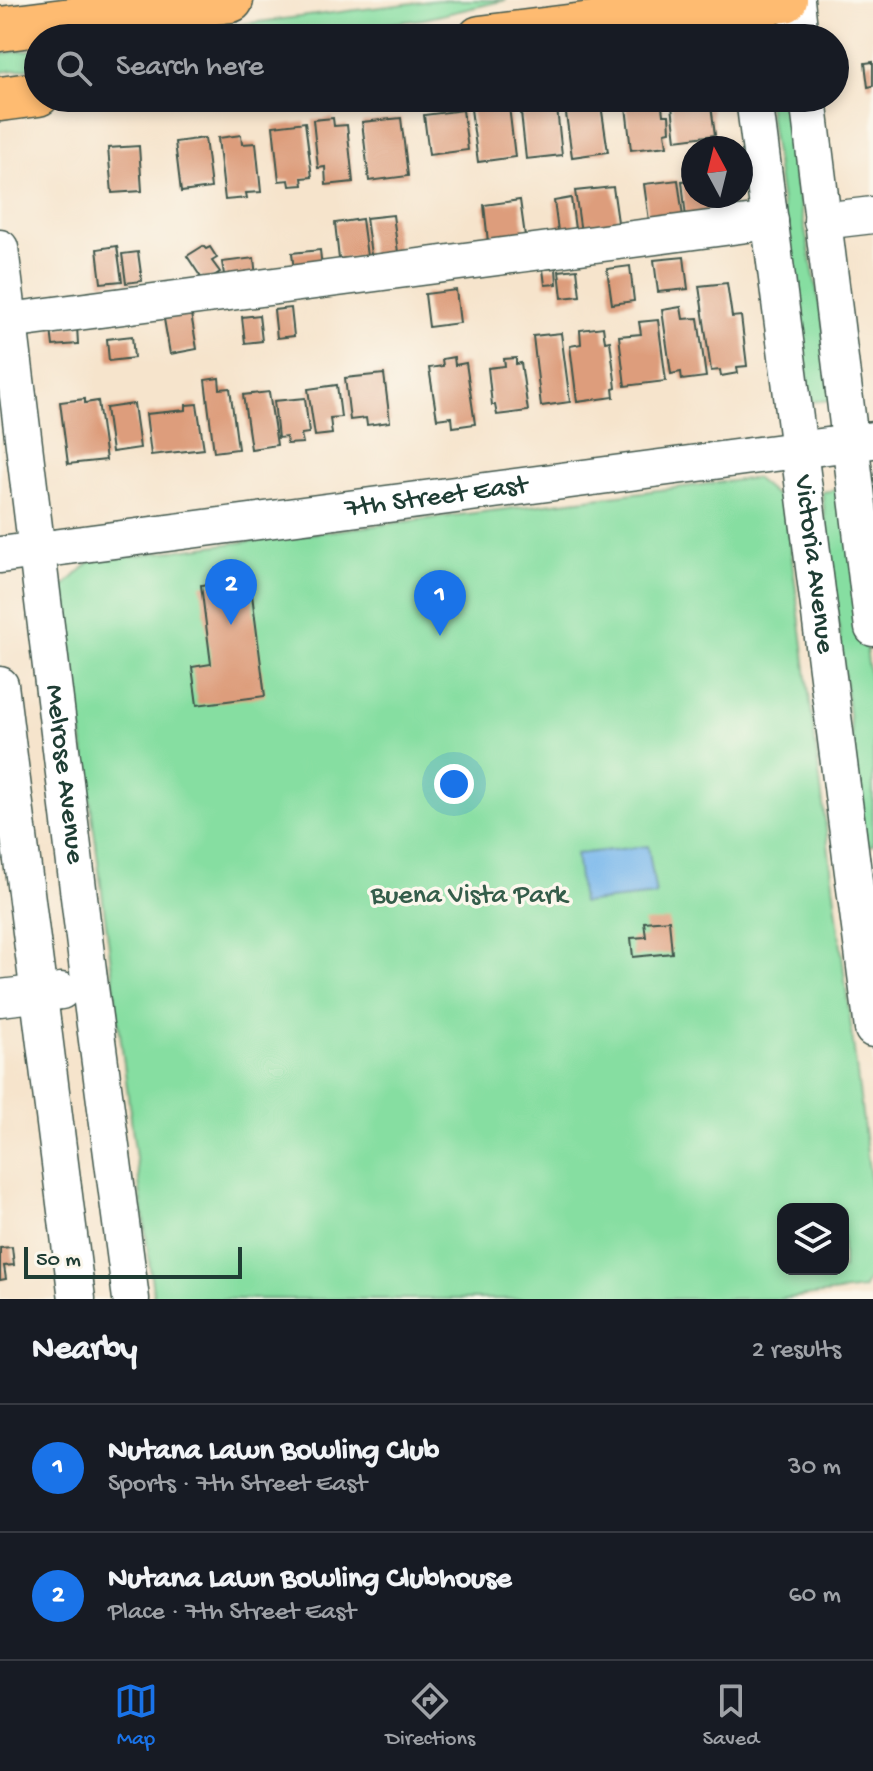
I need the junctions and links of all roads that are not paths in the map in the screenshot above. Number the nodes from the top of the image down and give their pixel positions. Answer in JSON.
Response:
{"nodes":[{"id":1,"x":785,"y":0,"type":"edge"},
{"id":2,"x":796,"y":0,"type":"edge"},
{"id":3,"x":216,"y":1,"type":"edge"},
{"id":4,"x":744,"y":15,"type":"edge"},
{"id":5,"x":39,"y":24,"type":"edge"},
{"id":6,"x":641,"y":24,"type":"edge"},
{"id":7,"x":799,"y":24,"type":"edge"},
{"id":8,"x":24,"y":26,"type":"edge"},
{"id":9,"x":0,"y":29,"type":"edge"},
{"id":10,"x":24,"y":96,"type":"edge"},
{"id":11,"x":0,"y":99,"type":"edge"},
{"id":12,"x":756,"y":112,"type":"edge"},
{"id":13,"x":810,"y":112,"type":"edge"},
{"id":14,"x":873,"y":215,"type":"edge"},
{"id":15,"x":770,"y":221,"type":"junction"},
{"id":16,"x":822,"y":221,"type":"junction"},
{"id":17,"x":0,"y":248,"type":"edge"},
{"id":18,"x":9,"y":321,"type":"junction"},
{"id":19,"x":861,"y":441,"type":"edge"},
{"id":20,"x":799,"y":450,"type":"junction"},
{"id":21,"x":37,"y":548,"type":"junction"},
{"id":22,"x":0,"y":555,"type":"edge"},
{"id":23,"x":873,"y":628,"type":"edge"},
{"id":24,"x":0,"y":685,"type":"edge"},
{"id":25,"x":864,"y":889,"type":"edge"},
{"id":26,"x":90,"y":987,"type":"junction"},
{"id":27,"x":39,"y":994,"type":"junction"},
{"id":28,"x":0,"y":998,"type":"edge"},
{"id":29,"x":873,"y":1029,"type":"edge"},
{"id":30,"x":77,"y":1299,"type":"edge"},
{"id":31,"x":131,"y":1299,"type":"edge"}],
"edges":[{"from":1,"to":4,"type":"main road"},
{"from":2,"to":7,"type":"street"},
{"from":3,"to":5,"type":"main road"},
{"from":4,"to":6,"type":"main road"},
{"from":8,"to":9,"type":"main road"},
{"from":10,"to":11,"type":"main road"},
{"from":12,"to":15,"type":"street","name":"Victoria Avenue"},
{"from":13,"to":16,"type":"street","name":"Victoria Avenue"},
{"from":14,"to":16,"type":"street"},
{"from":15,"to":18,"type":"street"},
{"from":15,"to":20,"type":"street","name":"Victoria Avenue"},
{"from":16,"to":19,"type":"street","name":"Victoria Avenue"},
{"from":17,"to":18,"type":"street","name":"Melrose Avenue"},
{"from":18,"to":21,"type":"street","name":"Melrose Avenue"},
{"from":19,"to":20,"type":"street","name":"7th Street East"},
{"from":19,"to":23,"type":"street","name":"Victoria Avenue"},
{"from":20,"to":21,"type":"street","name":"7th Street East"},
{"from":20,"to":25,"type":"street","name":"Victoria Avenue"},
{"from":21,"to":22,"type":"street","name":"7th Street East"},
{"from":21,"to":26,"type":"street","name":"Melrose Avenue"},
{"from":24,"to":27,"type":"street","name":"Melrose Avenue"},
{"from":25,"to":29,"type":"street","name":"Victoria Avenue"},
{"from":26,"to":27,"type":"street"},
{"from":26,"to":31,"type":"street","name":"Melrose Avenue"},
{"from":27,"to":28,"type":"street"},
{"from":27,"to":30,"type":"street","name":"Melrose Avenue"}]}
